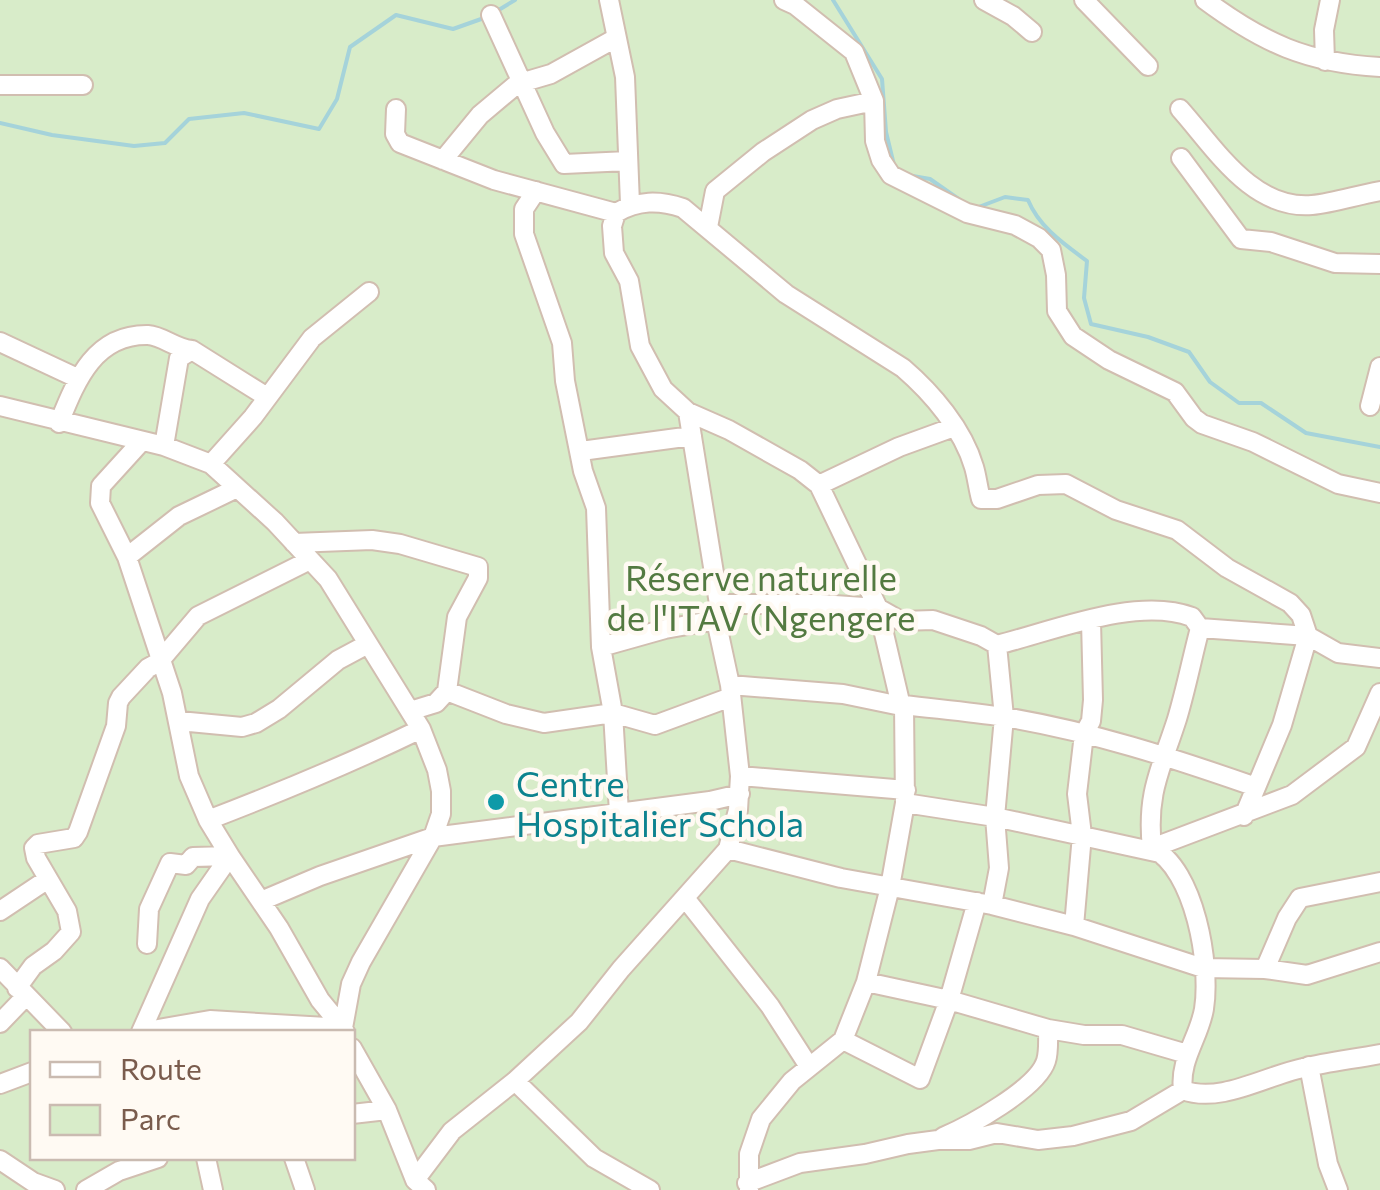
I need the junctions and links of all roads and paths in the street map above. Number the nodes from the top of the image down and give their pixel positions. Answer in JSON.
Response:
{"nodes":[{"id":1,"x":609,"y":0,"type":"edge"},
{"id":2,"x":784,"y":0,"type":"edge"},
{"id":3,"x":984,"y":0,"type":"edge"},
{"id":4,"x":1084,"y":0,"type":"edge"},
{"id":5,"x":1205,"y":0,"type":"edge"},
{"id":6,"x":1330,"y":0,"type":"edge"},
{"id":7,"x":491,"y":15,"type":"dead end"},
{"id":8,"x":1032,"y":32,"type":"dead end"},
{"id":9,"x":616,"y":38,"type":"junction"},
{"id":10,"x":1325,"y":62,"type":"junction"},
{"id":11,"x":1148,"y":66,"type":"dead end"},
{"id":12,"x":1380,"y":67,"type":"edge"},
{"id":13,"x":523,"y":80,"type":"junction"},
{"id":14,"x":0,"y":85,"type":"edge"},
{"id":15,"x":84,"y":85,"type":"dead end"},
{"id":16,"x":874,"y":102,"type":"junction"},
{"id":17,"x":396,"y":109,"type":"dead end"},
{"id":18,"x":1180,"y":109,"type":"dead end"},
{"id":19,"x":1181,"y":158,"type":"dead end"},
{"id":20,"x":443,"y":160,"type":"junction"},
{"id":21,"x":628,"y":161,"type":"junction"},
{"id":22,"x":536,"y":190,"type":"junction"},
{"id":23,"x":1380,"y":192,"type":"edge"},
{"id":24,"x":623,"y":209,"type":"junction"},
{"id":25,"x":708,"y":227,"type":"junction"},
{"id":26,"x":1380,"y":264,"type":"edge"},
{"id":27,"x":368,"y":292,"type":"dead end"},
{"id":28,"x":0,"y":342,"type":"edge"},
{"id":29,"x":192,"y":350,"type":"junction"},
{"id":30,"x":1380,"y":368,"type":"edge"},
{"id":31,"x":77,"y":378,"type":"junction"},
{"id":32,"x":268,"y":397,"type":"junction"},
{"id":33,"x":2,"y":405,"type":"edge"},
{"id":34,"x":1370,"y":406,"type":"dead end"},
{"id":35,"x":688,"y":412,"type":"junction"},
{"id":36,"x":58,"y":423,"type":"junction"},
{"id":37,"x":954,"y":428,"type":"junction"},
{"id":38,"x":692,"y":436,"type":"junction"},
{"id":39,"x":142,"y":442,"type":"junction"},
{"id":40,"x":164,"y":446,"type":"junction"},
{"id":41,"x":581,"y":451,"type":"junction"},
{"id":42,"x":211,"y":464,"type":"junction"},
{"id":43,"x":819,"y":485,"type":"junction"},
{"id":44,"x":235,"y":489,"type":"junction"},
{"id":45,"x":1380,"y":492,"type":"edge"},
{"id":46,"x":294,"y":543,"type":"junction"},
{"id":47,"x":127,"y":557,"type":"junction"},
{"id":48,"x":310,"y":560,"type":"junction"},
{"id":49,"x":878,"y":608,"type":"junction"},
{"id":50,"x":718,"y":612,"type":"junction"},
{"id":51,"x":1092,"y":621,"type":"junction"},
{"id":52,"x":1200,"y":628,"type":"junction"},
{"id":53,"x":1308,"y":636,"type":"junction"},
{"id":54,"x":366,"y":646,"type":"junction"},
{"id":55,"x":996,"y":646,"type":"junction"},
{"id":56,"x":602,"y":647,"type":"junction"},
{"id":57,"x":1380,"y":658,"type":"edge"},
{"id":58,"x":159,"y":662,"type":"junction"},
{"id":59,"x":448,"y":691,"type":"junction"},
{"id":60,"x":731,"y":691,"type":"junction"},
{"id":61,"x":1380,"y":693,"type":"edge"},
{"id":62,"x":903,"y":706,"type":"junction"},
{"id":63,"x":410,"y":711,"type":"junction"},
{"id":64,"x":614,"y":714,"type":"junction"},
{"id":65,"x":1004,"y":717,"type":"junction"},
{"id":66,"x":179,"y":721,"type":"junction"},
{"id":67,"x":420,"y":729,"type":"junction"},
{"id":68,"x":1084,"y":734,"type":"junction"},
{"id":69,"x":1164,"y":755,"type":"junction"},
{"id":70,"x":740,"y":785,"type":"junction"},
{"id":71,"x":1256,"y":787,"type":"junction"},
{"id":72,"x":906,"y":797,"type":"junction"},
{"id":73,"x":619,"y":814,"type":"junction"},
{"id":74,"x":1244,"y":816,"type":"junction"},
{"id":75,"x":995,"y":817,"type":"junction"},
{"id":76,"x":208,"y":820,"type":"junction"},
{"id":77,"x":1082,"y":835,"type":"junction"},
{"id":78,"x":433,"y":837,"type":"junction"},
{"id":79,"x":728,"y":849,"type":"junction"},
{"id":80,"x":1159,"y":851,"type":"junction"},
{"id":81,"x":230,"y":856,"type":"junction"},
{"id":82,"x":48,"y":879,"type":"junction"},
{"id":83,"x":1380,"y":882,"type":"edge"},
{"id":84,"x":890,"y":887,"type":"junction"},
{"id":85,"x":684,"y":898,"type":"junction"},
{"id":86,"x":261,"y":901,"type":"junction"},
{"id":87,"x":984,"y":904,"type":"junction"},
{"id":88,"x":0,"y":912,"type":"edge"},
{"id":89,"x":1074,"y":926,"type":"junction"},
{"id":90,"x":146,"y":944,"type":"dead end"},
{"id":91,"x":1380,"y":952,"type":"edge"},
{"id":92,"x":0,"y":968,"type":"edge"},
{"id":93,"x":1203,"y":968,"type":"junction"},
{"id":94,"x":1265,"y":969,"type":"junction"},
{"id":95,"x":866,"y":982,"type":"junction"},
{"id":96,"x":21,"y":992,"type":"junction"},
{"id":97,"x":948,"y":1000,"type":"junction"},
{"id":98,"x":0,"y":1024,"type":"edge"},
{"id":99,"x":254,"y":1028,"type":"edge"},
{"id":100,"x":1048,"y":1028,"type":"junction"},
{"id":101,"x":60,"y":1030,"type":"edge"},
{"id":102,"x":142,"y":1030,"type":"edge"},
{"id":103,"x":152,"y":1030,"type":"edge"},
{"id":104,"x":344,"y":1030,"type":"edge"},
{"id":105,"x":843,"y":1040,"type":"junction"},
{"id":106,"x":355,"y":1053,"type":"edge"},
{"id":107,"x":1186,"y":1054,"type":"junction"},
{"id":108,"x":1380,"y":1054,"type":"edge"},
{"id":109,"x":808,"y":1066,"type":"junction"},
{"id":110,"x":1309,"y":1066,"type":"junction"},
{"id":111,"x":30,"y":1073,"type":"edge"},
{"id":112,"x":515,"y":1081,"type":"junction"},
{"id":113,"x":0,"y":1084,"type":"edge"},
{"id":114,"x":1183,"y":1090,"type":"junction"},
{"id":115,"x":387,"y":1110,"type":"junction"},
{"id":116,"x":355,"y":1114,"type":"edge"},
{"id":117,"x":938,"y":1140,"type":"junction"},
{"id":118,"x":0,"y":1160,"type":"edge"},
{"id":119,"x":152,"y":1160,"type":"edge"},
{"id":120,"x":206,"y":1160,"type":"edge"},
{"id":121,"x":295,"y":1160,"type":"edge"},
{"id":122,"x":420,"y":1185,"type":"edge"},
{"id":123,"x":748,"y":1186,"type":"edge"},
{"id":124,"x":52,"y":1190,"type":"edge"},
{"id":125,"x":86,"y":1190,"type":"edge"},
{"id":126,"x":213,"y":1190,"type":"edge"},
{"id":127,"x":305,"y":1190,"type":"edge"},
{"id":128,"x":650,"y":1190,"type":"edge"},
{"id":129,"x":1338,"y":1190,"type":"edge"}],
"edges":[{"from":1,"to":9,"type":"street"},
{"from":2,"to":16,"type":"street"},
{"from":3,"to":8,"type":"street"},
{"from":4,"to":11,"type":"street"},
{"from":5,"to":10,"type":"street"},
{"from":6,"to":10,"type":"street"},
{"from":7,"to":13,"type":"street"},
{"from":9,"to":13,"type":"street"},
{"from":9,"to":21,"type":"street"},
{"from":10,"to":12,"type":"street"},
{"from":13,"to":20,"type":"street"},
{"from":13,"to":21,"type":"street"},
{"from":14,"to":15,"type":"street"},
{"from":16,"to":25,"type":"street"},
{"from":16,"to":45,"type":"street"},
{"from":17,"to":20,"type":"street"},
{"from":18,"to":23,"type":"street"},
{"from":19,"to":26,"type":"street"},
{"from":20,"to":22,"type":"street"},
{"from":21,"to":24,"type":"street"},
{"from":22,"to":24,"type":"street"},
{"from":22,"to":41,"type":"street"},
{"from":24,"to":25,"type":"street"},
{"from":24,"to":35,"type":"street"},
{"from":25,"to":37,"type":"street"},
{"from":27,"to":32,"type":"street"},
{"from":28,"to":31,"type":"street"},
{"from":29,"to":31,"type":"street"},
{"from":29,"to":32,"type":"street"},
{"from":29,"to":40,"type":"street"},
{"from":30,"to":34,"type":"street"},
{"from":31,"to":36,"type":"street"},
{"from":32,"to":42,"type":"street"},
{"from":33,"to":36,"type":"street"},
{"from":35,"to":38,"type":"street"},
{"from":35,"to":43,"type":"street"},
{"from":36,"to":39,"type":"street"},
{"from":37,"to":43,"type":"street"},
{"from":37,"to":53,"type":"street"},
{"from":38,"to":41,"type":"street"},
{"from":38,"to":50,"type":"street"},
{"from":39,"to":40,"type":"street"},
{"from":39,"to":47,"type":"street"},
{"from":40,"to":42,"type":"street"},
{"from":41,"to":56,"type":"street"},
{"from":42,"to":44,"type":"street"},
{"from":43,"to":49,"type":"street"},
{"from":44,"to":46,"type":"street"},
{"from":44,"to":47,"type":"street"},
{"from":46,"to":48,"type":"street"},
{"from":46,"to":59,"type":"street"},
{"from":47,"to":58,"type":"street"},
{"from":48,"to":54,"type":"street"},
{"from":48,"to":58,"type":"street"},
{"from":49,"to":50,"type":"street"},
{"from":49,"to":55,"type":"street"},
{"from":49,"to":62,"type":"street"},
{"from":50,"to":56,"type":"street"},
{"from":50,"to":60,"type":"street"},
{"from":51,"to":52,"type":"street"},
{"from":51,"to":55,"type":"street"},
{"from":51,"to":68,"type":"street"},
{"from":52,"to":53,"type":"street"},
{"from":52,"to":69,"type":"street"},
{"from":53,"to":57,"type":"street"},
{"from":53,"to":71,"type":"street"},
{"from":54,"to":63,"type":"street"},
{"from":54,"to":66,"type":"street"},
{"from":55,"to":65,"type":"street"},
{"from":56,"to":64,"type":"street"},
{"from":58,"to":66,"type":"street"},
{"from":58,"to":82,"type":"street"},
{"from":59,"to":63,"type":"street"},
{"from":59,"to":64,"type":"street"},
{"from":60,"to":62,"type":"street"},
{"from":60,"to":64,"type":"street"},
{"from":60,"to":70,"type":"street"},
{"from":61,"to":74,"type":"street"},
{"from":62,"to":65,"type":"street"},
{"from":62,"to":72,"type":"street"},
{"from":63,"to":67,"type":"street"},
{"from":64,"to":73,"type":"street"},
{"from":65,"to":68,"type":"street"},
{"from":65,"to":75,"type":"street"},
{"from":66,"to":76,"type":"street"},
{"from":67,"to":76,"type":"street"},
{"from":67,"to":78,"type":"street"},
{"from":68,"to":69,"type":"street"},
{"from":68,"to":77,"type":"street"},
{"from":69,"to":71,"type":"street"},
{"from":69,"to":80,"type":"street"},
{"from":70,"to":72,"type":"street"},
{"from":70,"to":73,"type":"street"},
{"from":70,"to":79,"type":"street"},
{"from":71,"to":74,"type":"street"},
{"from":72,"to":75,"type":"street"},
{"from":72,"to":84,"type":"street"},
{"from":73,"to":78,"type":"street"},
{"from":74,"to":80,"type":"street"},
{"from":75,"to":77,"type":"street"},
{"from":75,"to":87,"type":"street"},
{"from":76,"to":81,"type":"street"},
{"from":77,"to":80,"type":"street"},
{"from":77,"to":89,"type":"street"},
{"from":78,"to":86,"type":"street"},
{"from":78,"to":104,"type":"street"},
{"from":79,"to":84,"type":"street"},
{"from":79,"to":85,"type":"street"},
{"from":80,"to":93,"type":"street"},
{"from":81,"to":86,"type":"street"},
{"from":81,"to":90,"type":"street"},
{"from":81,"to":102,"type":"street"},
{"from":82,"to":88,"type":"street"},
{"from":82,"to":96,"type":"street"},
{"from":83,"to":94,"type":"street"},
{"from":84,"to":87,"type":"street"},
{"from":84,"to":95,"type":"street"},
{"from":85,"to":109,"type":"street"},
{"from":85,"to":112,"type":"street"},
{"from":86,"to":104,"type":"street"},
{"from":87,"to":89,"type":"street"},
{"from":87,"to":97,"type":"street"},
{"from":89,"to":93,"type":"street"},
{"from":91,"to":94,"type":"street"},
{"from":92,"to":96,"type":"street"},
{"from":93,"to":94,"type":"street"},
{"from":93,"to":107,"type":"street"},
{"from":95,"to":97,"type":"street"},
{"from":95,"to":105,"type":"street"},
{"from":96,"to":98,"type":"street"},
{"from":96,"to":101,"type":"street"},
{"from":97,"to":100,"type":"street"},
{"from":97,"to":105,"type":"street"},
{"from":99,"to":103,"type":"street"},
{"from":99,"to":104,"type":"street"},
{"from":100,"to":107,"type":"street"},
{"from":100,"to":117,"type":"street"},
{"from":105,"to":109,"type":"street"},
{"from":106,"to":115,"type":"street"},
{"from":107,"to":114,"type":"street"},
{"from":108,"to":110,"type":"street"},
{"from":109,"to":123,"type":"street"},
{"from":110,"to":114,"type":"street"},
{"from":110,"to":129,"type":"street"},
{"from":111,"to":113,"type":"street"},
{"from":112,"to":122,"type":"street"},
{"from":112,"to":128,"type":"street"},
{"from":114,"to":117,"type":"street"},
{"from":115,"to":116,"type":"street"},
{"from":115,"to":122,"type":"street"},
{"from":117,"to":123,"type":"street"},
{"from":118,"to":124,"type":"street"},
{"from":119,"to":125,"type":"street"},
{"from":120,"to":126,"type":"street"},
{"from":121,"to":127,"type":"street"}]}
